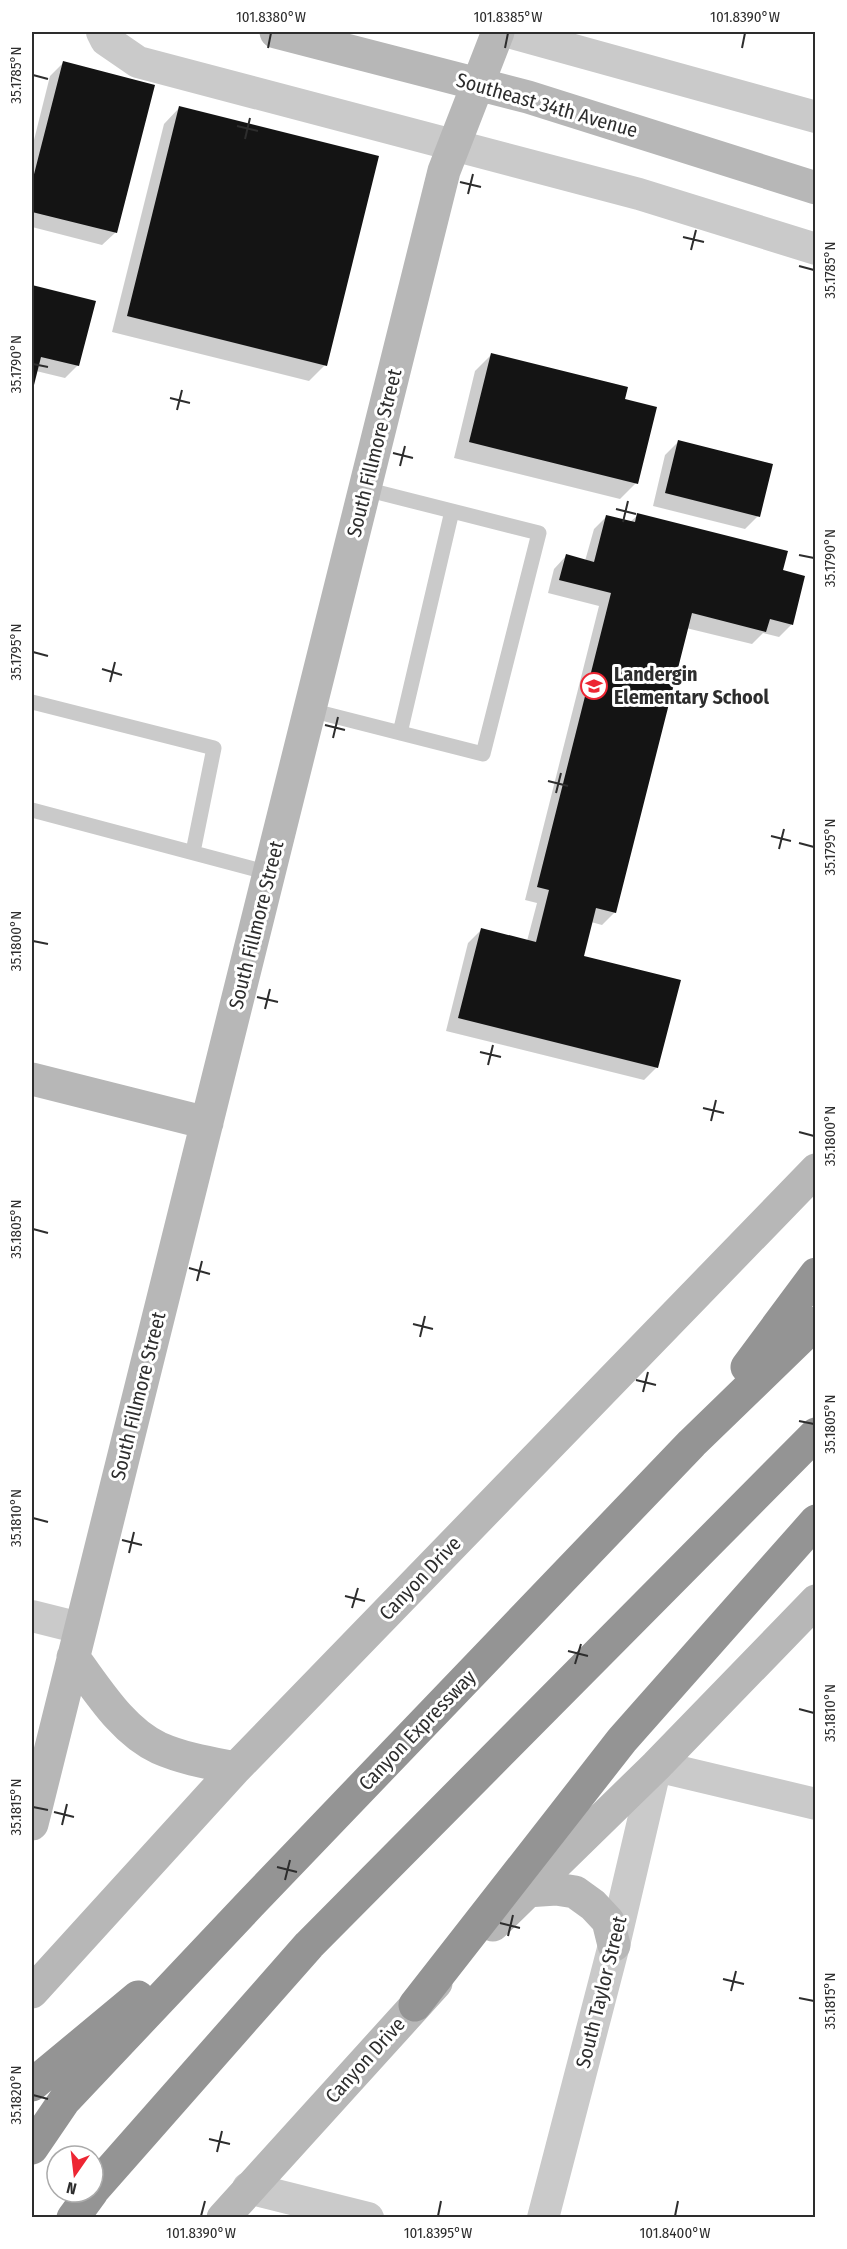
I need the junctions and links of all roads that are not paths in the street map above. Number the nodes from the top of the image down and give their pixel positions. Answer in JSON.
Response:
{"nodes":[{"id":1,"x":102,"y":32,"type":"edge"},
{"id":2,"x":276,"y":32,"type":"edge"},
{"id":3,"x":498,"y":32,"type":"edge"},
{"id":4,"x":508,"y":32,"type":"edge"},
{"id":5,"x":816,"y":117,"type":"edge"},
{"id":6,"x":453,"y":146,"type":"junction"},
{"id":7,"x":816,"y":188,"type":"edge"},
{"id":8,"x":816,"y":249,"type":"edge"},
{"id":9,"x":365,"y":489,"type":"junction"},
{"id":10,"x":452,"y":511,"type":"junction"},
{"id":11,"x":32,"y":702,"type":"edge"},
{"id":12,"x":310,"y":710,"type":"junction"},
{"id":13,"x":400,"y":733,"type":"junction"},
{"id":14,"x":32,"y":810,"type":"edge"},
{"id":15,"x":193,"y":852,"type":"junction"},
{"id":16,"x":269,"y":873,"type":"junction"},
{"id":17,"x":32,"y":1079,"type":"edge"},
{"id":18,"x":207,"y":1123,"type":"junction"},
{"id":19,"x":816,"y":1170,"type":"edge"},
{"id":20,"x":816,"y":1274,"type":"edge"},
{"id":21,"x":816,"y":1323,"type":"edge"},
{"id":22,"x":816,"y":1434,"type":"edge"},
{"id":23,"x":692,"y":1443,"type":"junction"},
{"id":24,"x":816,"y":1521,"type":"edge"},
{"id":25,"x":816,"y":1601,"type":"edge"},
{"id":26,"x":32,"y":1616,"type":"edge"},
{"id":27,"x":77,"y":1643,"type":"junction"},
{"id":28,"x":656,"y":1766,"type":"junction"},
{"id":29,"x":236,"y":1768,"type":"junction"},
{"id":30,"x":816,"y":1804,"type":"edge"},
{"id":31,"x":32,"y":1824,"type":"edge"},
{"id":32,"x":526,"y":1891,"type":"junction"},
{"id":33,"x":250,"y":1904,"type":"junction"},
{"id":34,"x":614,"y":1945,"type":"junction"},
{"id":35,"x":32,"y":1992,"type":"edge"},
{"id":36,"x":415,"y":2005,"type":"junction"},
{"id":37,"x":32,"y":2085,"type":"edge"},
{"id":38,"x":32,"y":2148,"type":"edge"},
{"id":39,"x":105,"y":2176,"type":"edge"},
{"id":40,"x":244,"y":2203,"type":"edge"},
{"id":41,"x":82,"y":2204,"type":"edge"},
{"id":42,"x":73,"y":2217,"type":"edge"},
{"id":43,"x":223,"y":2217,"type":"edge"},
{"id":44,"x":368,"y":2217,"type":"edge"},
{"id":45,"x":543,"y":2217,"type":"edge"}],
"edges":[{"from":1,"to":6,"type":"street"},
{"from":2,"to":7,"type":"main road","name":"Southeast 34th Avenue"},
{"from":3,"to":6,"type":"main road","name":"South Fillmore Street"},
{"from":4,"to":5,"type":"street"},
{"from":6,"to":8,"type":"street"},
{"from":6,"to":9,"type":"main road","name":"South Fillmore Street"},
{"from":9,"to":10,"type":"lane"},
{"from":9,"to":12,"type":"main road","name":"South Fillmore Street"},
{"from":10,"to":13,"type":"lane"},
{"from":10,"to":13,"type":"lane"},
{"from":11,"to":15,"type":"lane"},
{"from":12,"to":13,"type":"lane"},
{"from":12,"to":16,"type":"main road","name":"South Fillmore Street"},
{"from":14,"to":15,"type":"lane"},
{"from":15,"to":16,"type":"lane"},
{"from":16,"to":18,"type":"main road","name":"South Fillmore Street"},
{"from":17,"to":18,"type":"main road"},
{"from":18,"to":27,"type":"main road","name":"South Fillmore Street"},
{"from":19,"to":29,"type":"main road","name":"Canyon Drive"},
{"from":20,"to":23,"type":"highway"},
{"from":21,"to":23,"type":"highway","name":"Canyon Expressway"},
{"from":22,"to":39,"type":"highway"},
{"from":23,"to":33,"type":"highway","name":"Canyon Expressway"},
{"from":24,"to":36,"type":"highway"},
{"from":25,"to":28,"type":"main road","name":"Canyon Drive"},
{"from":26,"to":27,"type":"street"},
{"from":27,"to":29,"type":"main road"},
{"from":27,"to":31,"type":"main road","name":"South Fillmore Street"},
{"from":28,"to":30,"type":"street"},
{"from":28,"to":32,"type":"main road","name":"Canyon Drive"},
{"from":28,"to":34,"type":"street","name":"South Taylor Street"},
{"from":29,"to":35,"type":"main road","name":"Canyon Drive"},
{"from":32,"to":34,"type":"main road"},
{"from":32,"to":36,"type":"main road","name":"Canyon Drive"},
{"from":33,"to":37,"type":"highway"},
{"from":33,"to":38,"type":"highway","name":"Canyon Expressway"},
{"from":34,"to":45,"type":"street","name":"South Taylor Street"},
{"from":36,"to":40,"type":"main road","name":"Canyon Drive"},
{"from":40,"to":43,"type":"main road","name":"Canyon Drive"},
{"from":40,"to":44,"type":"street"},
{"from":41,"to":42,"type":"highway"}]}
